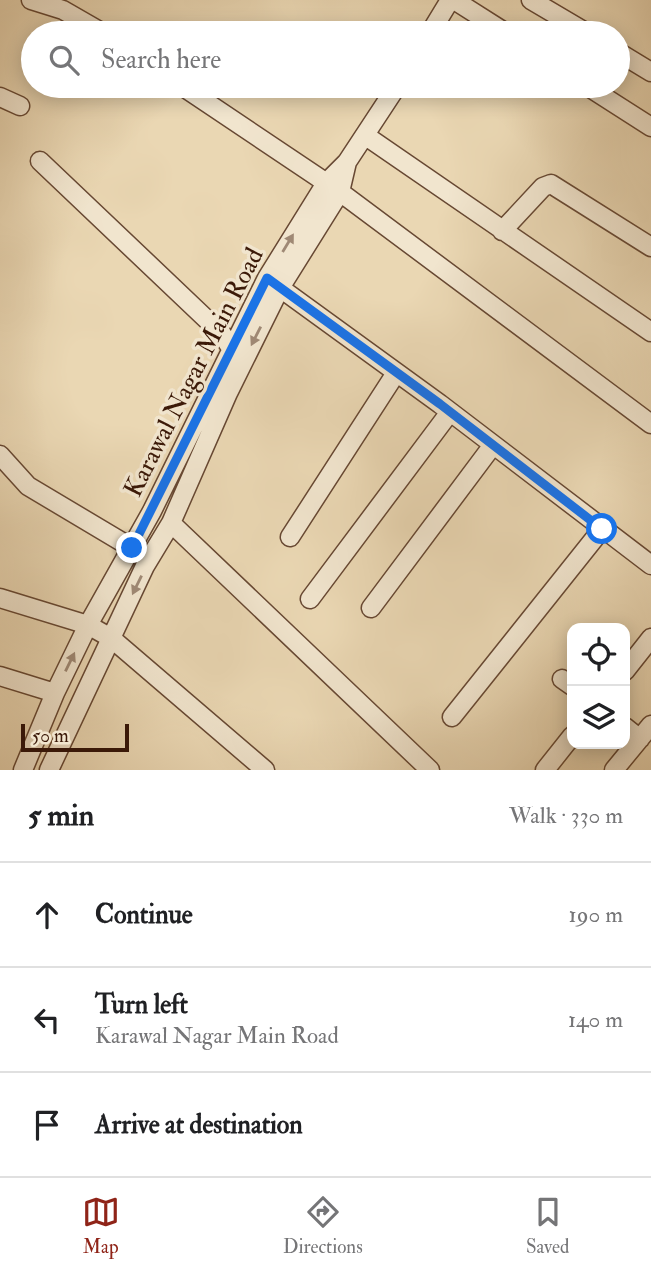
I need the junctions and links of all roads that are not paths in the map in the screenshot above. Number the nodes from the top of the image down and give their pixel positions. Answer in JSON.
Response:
{"nodes":[{"id":1,"x":31,"y":0,"type":"edge"},
{"id":2,"x":452,"y":0,"type":"edge"},
{"id":3,"x":531,"y":0,"type":"edge"},
{"id":4,"x":66,"y":5,"type":"edge"},
{"id":5,"x":87,"y":21,"type":"edge"},
{"id":6,"x":438,"y":21,"type":"edge"},
{"id":7,"x":486,"y":21,"type":"edge"},
{"id":8,"x":567,"y":21,"type":"edge"},
{"id":9,"x":630,"y":59,"type":"edge"},
{"id":10,"x":651,"y":72,"type":"edge"},
{"id":11,"x":0,"y":98,"type":"edge"},
{"id":12,"x":199,"y":98,"type":"edge"},
{"id":13,"x":390,"y":98,"type":"edge"},
{"id":14,"x":606,"y":98,"type":"edge"},
{"id":15,"x":20,"y":106,"type":"dead end"},
{"id":16,"x":651,"y":127,"type":"edge"},
{"id":17,"x":366,"y":136,"type":"junction"},
{"id":18,"x":40,"y":161,"type":"dead end"},
{"id":19,"x":333,"y":188,"type":"junction"},
{"id":20,"x":502,"y":231,"type":"junction"},
{"id":21,"x":651,"y":247,"type":"edge"},
{"id":22,"x":273,"y":283,"type":"junction"},
{"id":23,"x":651,"y":332,"type":"edge"},
{"id":24,"x":232,"y":350,"type":"junction"},
{"id":25,"x":396,"y":373,"type":"junction"},
{"id":26,"x":450,"y":412,"type":"junction"},
{"id":27,"x":651,"y":424,"type":"edge"},
{"id":28,"x":493,"y":445,"type":"junction"},
{"id":29,"x":0,"y":454,"type":"edge"},
{"id":30,"x":171,"y":523,"type":"junction"},
{"id":31,"x":602,"y":529,"type":"junction"},
{"id":32,"x":290,"y":537,"type":"dead end"},
{"id":33,"x":132,"y":548,"type":"junction"},
{"id":34,"x":651,"y":565,"type":"edge"},
{"id":35,"x":0,"y":598,"type":"edge"},
{"id":36,"x":310,"y":598,"type":"dead end"},
{"id":37,"x":371,"y":608,"type":"dead end"},
{"id":38,"x":88,"y":625,"type":"junction"},
{"id":39,"x":111,"y":638,"type":"junction"},
{"id":40,"x":651,"y":638,"type":"edge"},
{"id":41,"x":630,"y":664,"type":"edge"},
{"id":42,"x":0,"y":676,"type":"edge"},
{"id":43,"x":55,"y":694,"type":"junction"},
{"id":44,"x":452,"y":717,"type":"dead end"},
{"id":45,"x":645,"y":732,"type":"edge"},
{"id":46,"x":567,"y":742,"type":"edge"},
{"id":47,"x":29,"y":767,"type":"edge"},
{"id":48,"x":49,"y":770,"type":"edge"},
{"id":49,"x":265,"y":770,"type":"edge"},
{"id":50,"x":430,"y":770,"type":"edge"},
{"id":51,"x":544,"y":770,"type":"edge"},
{"id":52,"x":614,"y":770,"type":"edge"}],
"edges":[{"from":1,"to":4,"type":"street"},
{"from":2,"to":6,"type":"street"},
{"from":2,"to":7,"type":"street"},
{"from":3,"to":8,"type":"street"},
{"from":4,"to":5,"type":"street"},
{"from":9,"to":10,"type":"street"},
{"from":11,"to":15,"type":"street"},
{"from":12,"to":19,"type":"street"},
{"from":13,"to":17,"type":"street","name":"Karawal Nagar Main Road"},
{"from":14,"to":16,"type":"street"},
{"from":17,"to":19,"type":"street","name":"Karawal Nagar Main Road"},
{"from":17,"to":20,"type":"street"},
{"from":18,"to":24,"type":"street"},
{"from":19,"to":22,"type":"street","name":"Karawal Nagar Main Road"},
{"from":19,"to":27,"type":"street"},
{"from":20,"to":21,"type":"street"},
{"from":20,"to":23,"type":"street"},
{"from":22,"to":24,"type":"street","name":"Karawal Nagar Main Road"},
{"from":22,"to":25,"type":"street"},
{"from":22,"to":30,"type":"street","name":"Karawal Nagar Main Road","one_way":true},
{"from":24,"to":33,"type":"street","name":"Karawal Nagar Main Road"},
{"from":25,"to":26,"type":"street"},
{"from":25,"to":32,"type":"street"},
{"from":26,"to":28,"type":"street"},
{"from":26,"to":36,"type":"street"},
{"from":28,"to":31,"type":"street"},
{"from":28,"to":37,"type":"street"},
{"from":29,"to":33,"type":"street"},
{"from":30,"to":39,"type":"street","name":"Karawal Nagar Main Road","one_way":true},
{"from":30,"to":50,"type":"street"},
{"from":31,"to":34,"type":"street"},
{"from":31,"to":44,"type":"street"},
{"from":33,"to":38,"type":"street","name":"Karawal Nagar Main Road"},
{"from":35,"to":38,"type":"street"},
{"from":38,"to":39,"type":"street"},
{"from":43,"to":38,"type":"street","name":"Karawal Nagar Main Road","one_way":true},
{"from":39,"to":48,"type":"street","name":"Karawal Nagar Main Road"},
{"from":39,"to":49,"type":"street"},
{"from":40,"to":41,"type":"street"},
{"from":42,"to":43,"type":"street"},
{"from":43,"to":47,"type":"street","name":"Karawal Nagar Main Road"},
{"from":45,"to":52,"type":"street"},
{"from":46,"to":51,"type":"street"}]}
